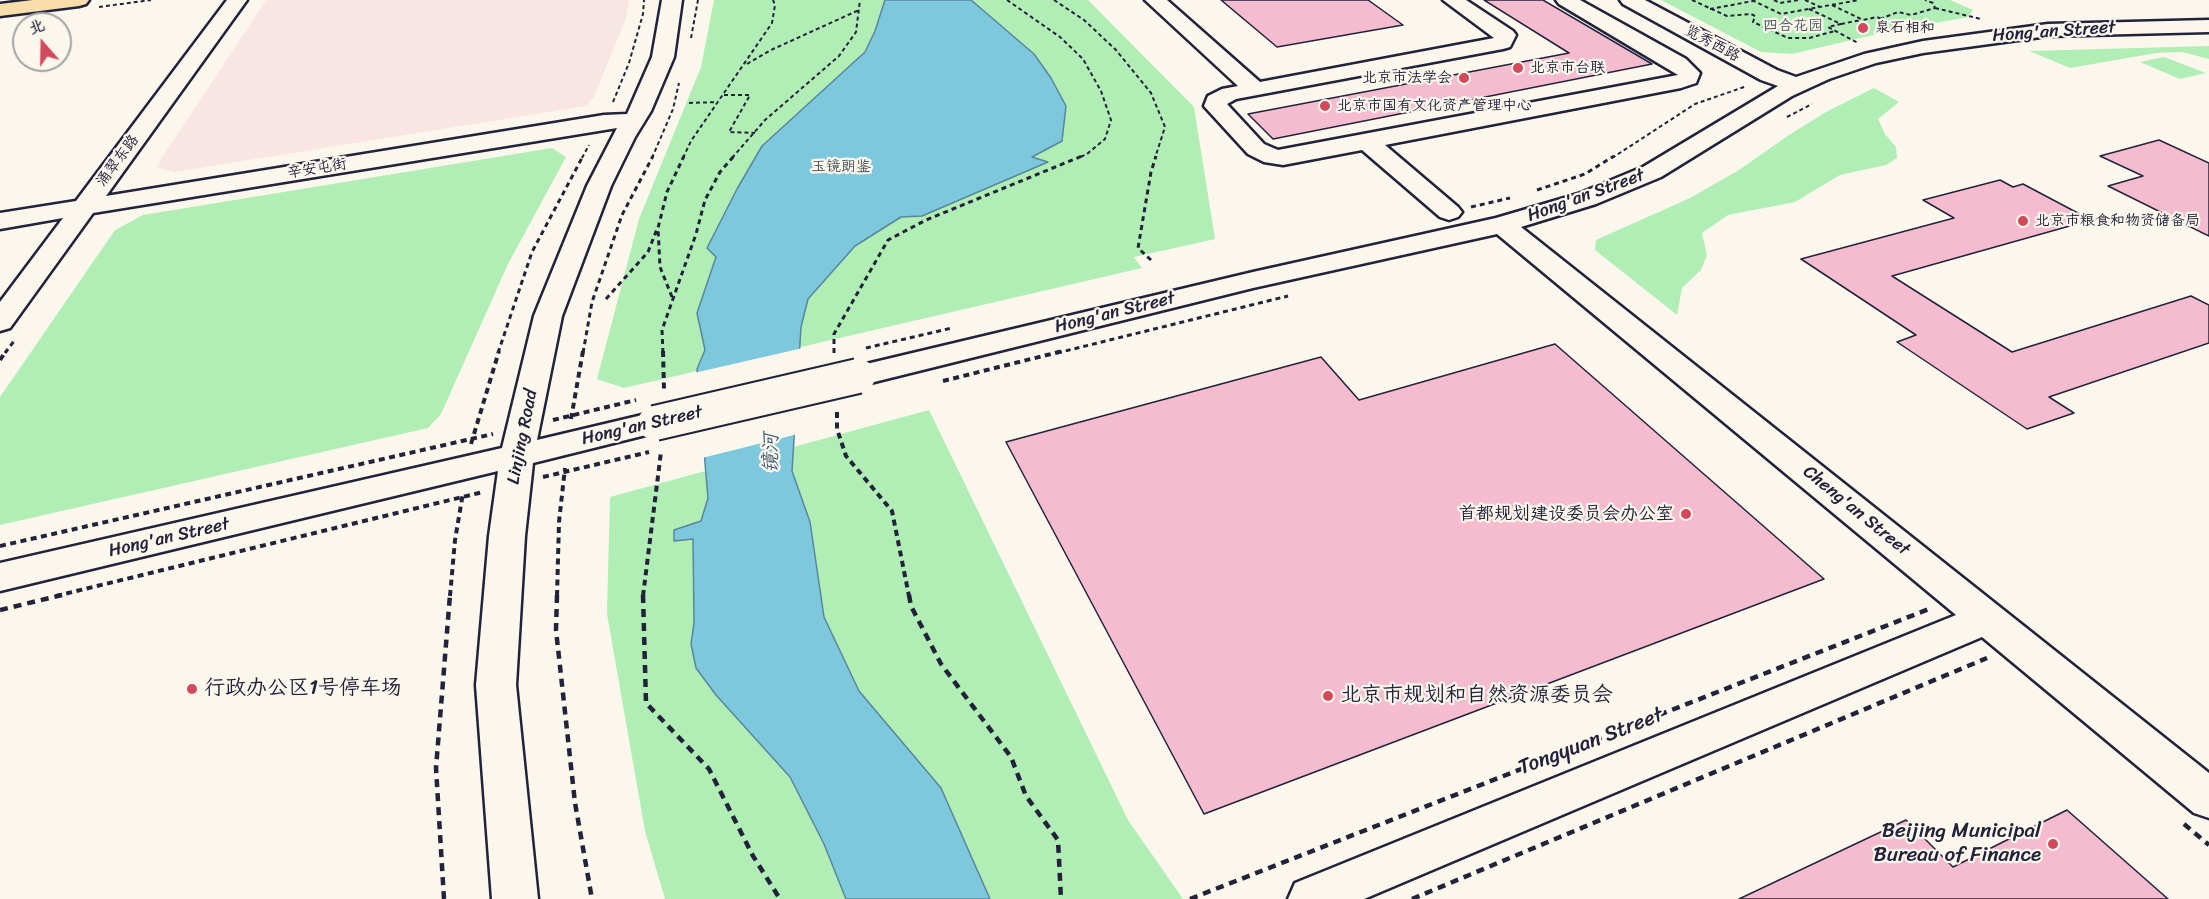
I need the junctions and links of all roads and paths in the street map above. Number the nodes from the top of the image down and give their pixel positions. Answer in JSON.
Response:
{"nodes":[{"id":1,"x":79,"y":0,"type":"edge"},
{"id":2,"x":237,"y":0,"type":"edge"},
{"id":3,"x":672,"y":0,"type":"edge"},
{"id":4,"x":773,"y":0,"type":"edge"},
{"id":5,"x":1007,"y":0,"type":"edge"},
{"id":6,"x":1054,"y":0,"type":"edge"},
{"id":7,"x":1155,"y":0,"type":"edge"},
{"id":8,"x":1453,"y":0,"type":"edge"},
{"id":9,"x":1566,"y":0,"type":"edge"},
{"id":10,"x":1630,"y":0,"type":"edge"},
{"id":11,"x":1692,"y":0,"type":"edge"},
{"id":12,"x":1753,"y":0,"type":"edge"},
{"id":13,"x":1774,"y":0,"type":"edge"},
{"id":14,"x":1798,"y":0,"type":"edge"},
{"id":15,"x":1805,"y":0,"type":"edge"},
{"id":16,"x":1859,"y":0,"type":"edge"},
{"id":17,"x":1925,"y":0,"type":"edge"},
{"id":18,"x":1831,"y":5,"type":"junction"},
{"id":19,"x":1820,"y":7,"type":"junction"},
{"id":20,"x":1935,"y":8,"type":"junction"},
{"id":21,"x":860,"y":9,"type":"dead end"},
{"id":22,"x":1710,"y":9,"type":"junction"},
{"id":23,"x":1809,"y":9,"type":"junction"},
{"id":24,"x":0,"y":10,"type":"edge"},
{"id":25,"x":1880,"y":19,"type":"junction"},
{"id":26,"x":1863,"y":20,"type":"junction"},
{"id":27,"x":1987,"y":20,"type":"dead end"},
{"id":28,"x":1841,"y":24,"type":"junction"},
{"id":29,"x":2209,"y":26,"type":"edge"},
{"id":30,"x":1835,"y":31,"type":"junction"},
{"id":31,"x":1906,"y":36,"type":"dead end"},
{"id":32,"x":1856,"y":48,"type":"dead end"},
{"id":33,"x":746,"y":64,"type":"junction"},
{"id":34,"x":1769,"y":75,"type":"junction"},
{"id":35,"x":1796,"y":85,"type":"junction"},
{"id":36,"x":1255,"y":89,"type":"junction"},
{"id":37,"x":723,"y":95,"type":"junction"},
{"id":38,"x":718,"y":102,"type":"junction"},
{"id":39,"x":689,"y":103,"type":"dead end"},
{"id":40,"x":635,"y":120,"type":"junction"},
{"id":41,"x":756,"y":133,"type":"dead end"},
{"id":42,"x":1368,"y":143,"type":"junction"},
{"id":43,"x":1533,"y":192,"type":"dead end"},
{"id":44,"x":84,"y":207,"type":"junction"},
{"id":45,"x":1507,"y":211,"type":"junction"},
{"id":46,"x":1449,"y":212,"type":"joint"},
{"id":47,"x":0,"y":221,"type":"edge"},
{"id":48,"x":658,"y":228,"type":"junction"},
{"id":49,"x":1151,"y":260,"type":"dead end"},
{"id":50,"x":672,"y":297,"type":"dead end"},
{"id":51,"x":606,"y":300,"type":"dead end"},
{"id":52,"x":0,"y":322,"type":"edge"},
{"id":53,"x":958,"y":326,"type":"dead end"},
{"id":54,"x":849,"y":361,"type":"junction"},
{"id":55,"x":836,"y":406,"type":"dead end"},
{"id":56,"x":651,"y":424,"type":"junction"},
{"id":57,"x":518,"y":456,"type":"junction"},
{"id":58,"x":0,"y":546,"type":"edge"},
{"id":59,"x":0,"y":577,"type":"edge"},
{"id":60,"x":1976,"y":608,"type":"junction"},
{"id":61,"x":0,"y":609,"type":"edge"},
{"id":62,"x":2021,"y":644,"type":"junction"},
{"id":63,"x":2209,"y":799,"type":"edge"},
{"id":64,"x":515,"y":899,"type":"edge"},
{"id":65,"x":1061,"y":899,"type":"edge"},
{"id":66,"x":1190,"y":899,"type":"edge"},
{"id":67,"x":1311,"y":899,"type":"edge"},
{"id":68,"x":1412,"y":899,"type":"edge"}],
"edges":[{"from":1,"to":24,"type":"main road"},
{"from":2,"to":44,"type":"street","name":"涌翠东路"},
{"from":3,"to":40,"type":"street","name":"Linjing Road"},
{"from":4,"to":33,"type":"path"},
{"from":5,"to":54,"type":"path"},
{"from":6,"to":49,"type":"path"},
{"from":7,"to":36,"type":"street"},
{"from":8,"to":36,"type":"street"},
{"from":9,"to":42,"type":"street"},
{"from":10,"to":34,"type":"street","name":"览秀西路"},
{"from":11,"to":22,"type":"path"},
{"from":12,"to":22,"type":"path"},
{"from":12,"to":23,"type":"path"},
{"from":13,"to":14,"type":"path"},
{"from":15,"to":19,"type":"path"},
{"from":16,"to":18,"type":"path"},
{"from":17,"to":20,"type":"path"},
{"from":18,"to":19,"type":"path"},
{"from":18,"to":26,"type":"path"},
{"from":19,"to":23,"type":"path"},
{"from":20,"to":25,"type":"path"},
{"from":20,"to":27,"type":"path"},
{"from":21,"to":33,"type":"path"},
{"from":22,"to":30,"type":"path"},
{"from":23,"to":28,"type":"path"},
{"from":25,"to":26,"type":"path"},
{"from":25,"to":31,"type":"path"},
{"from":26,"to":28,"type":"path"},
{"from":28,"to":30,"type":"path"},
{"from":29,"to":35,"type":"street","name":"Hong'an Street"},
{"from":30,"to":32,"type":"path"},
{"from":33,"to":37,"type":"path"},
{"from":34,"to":35,"type":"street","name":"览秀西路"},
{"from":34,"to":43,"type":"path","name":"Hong'an Street"},
{"from":35,"to":45,"type":"street","name":"Hong'an Street"},
{"from":36,"to":42,"type":"street"},
{"from":37,"to":38,"type":"path"},
{"from":37,"to":41,"type":"path"},
{"from":38,"to":39,"type":"path"},
{"from":38,"to":48,"type":"path"},
{"from":40,"to":44,"type":"street","name":"辛安屯街"},
{"from":40,"to":57,"type":"street","name":"Linjing Road"},
{"from":42,"to":46,"type":"street"},
{"from":44,"to":47,"type":"street","name":"辛安屯街"},
{"from":44,"to":52,"type":"street","name":"涌翠东路"},
{"from":45,"to":46,"type":"path","name":"Hong'an Street"},
{"from":45,"to":54,"type":"street","name":"Hong'an Street"},
{"from":45,"to":60,"type":"street","name":"Cheng'an Street"},
{"from":48,"to":50,"type":"path"},
{"from":48,"to":51,"type":"path"},
{"from":53,"to":54,"type":"path"},
{"from":54,"to":56,"type":"street","name":"Hong'an Street","bridge":true},
{"from":55,"to":65,"type":"path"},
{"from":56,"to":57,"type":"street","name":"Hong'an Street"},
{"from":56,"to":57,"type":"path","name":"Hong'an Street"},
{"from":56,"to":57,"type":"path","name":"Hong'an Street"},
{"from":57,"to":58,"type":"path","name":"Hong'an Street"},
{"from":57,"to":59,"type":"street","name":"Hong'an Street"},
{"from":57,"to":61,"type":"path","name":"Hong'an Street"},
{"from":57,"to":64,"type":"street","name":"Linjing Road"},
{"from":60,"to":62,"type":"street","name":"Cheng'an Street"},
{"from":60,"to":66,"type":"path","name":"Tongyuan Street"},
{"from":60,"to":67,"type":"street","name":"Tongyuan Street"},
{"from":62,"to":63,"type":"street","name":"Cheng'an Street"},
{"from":62,"to":68,"type":"path"}]}
